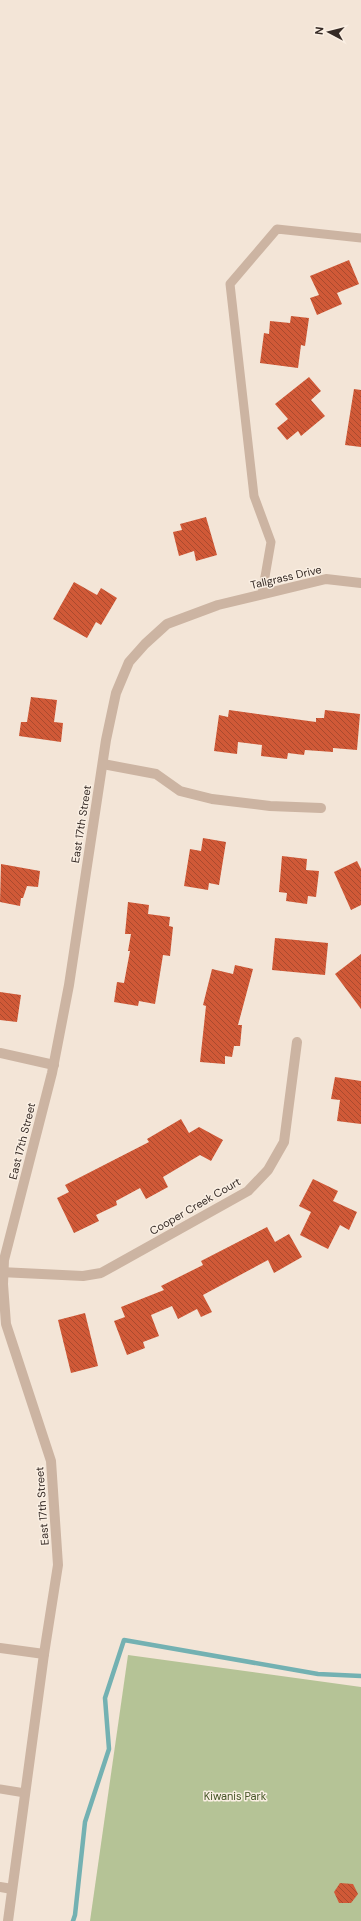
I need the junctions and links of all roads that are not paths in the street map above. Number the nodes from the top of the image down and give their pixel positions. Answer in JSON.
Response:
{"nodes":[{"id":1,"x":361,"y":238,"type":"edge"},
{"id":2,"x":361,"y":583,"type":"edge"},
{"id":3,"x":262,"y":594,"type":"junction"},
{"id":4,"x":240,"y":600,"type":"joint"},
{"id":5,"x":102,"y":764,"type":"junction"},
{"id":6,"x":321,"y":808,"type":"dead end"},
{"id":7,"x":297,"y":1042,"type":"dead end"},
{"id":8,"x":0,"y":1053,"type":"edge"},
{"id":9,"x":54,"y":1065,"type":"junction"},
{"id":10,"x":2,"y":1272,"type":"edge"},
{"id":11,"x":0,"y":1648,"type":"edge"},
{"id":12,"x":44,"y":1654,"type":"junction"},
{"id":13,"x":0,"y":1790,"type":"edge"},
{"id":14,"x":25,"y":1792,"type":"junction"},
{"id":15,"x":0,"y":1888,"type":"edge"},
{"id":16,"x":12,"y":1889,"type":"junction"},
{"id":17,"x":8,"y":1921,"type":"edge"}],
"edges":[{"from":1,"to":3,"type":"lane"},
{"from":2,"to":3,"type":"street","name":"Tallgrass Drive"},
{"from":3,"to":4,"type":"street","name":"Tallgrass Drive"},
{"from":4,"to":5,"type":"street","name":"East 17th Street"},
{"from":5,"to":6,"type":"street"},
{"from":5,"to":9,"type":"street","name":"East 17th Street"},
{"from":7,"to":10,"type":"street","name":"Cooper Creek Court"},
{"from":8,"to":9,"type":"street"},
{"from":9,"to":10,"type":"street","name":"East 17th Street"},
{"from":10,"to":12,"type":"street","name":"East 17th Street"},
{"from":11,"to":12,"type":"street"},
{"from":12,"to":14,"type":"street","name":"East 17th Street"},
{"from":13,"to":14,"type":"lane"},
{"from":14,"to":16,"type":"street","name":"East 17th Street"},
{"from":15,"to":16,"type":"street"},
{"from":16,"to":17,"type":"street","name":"East 17th Street"}]}
